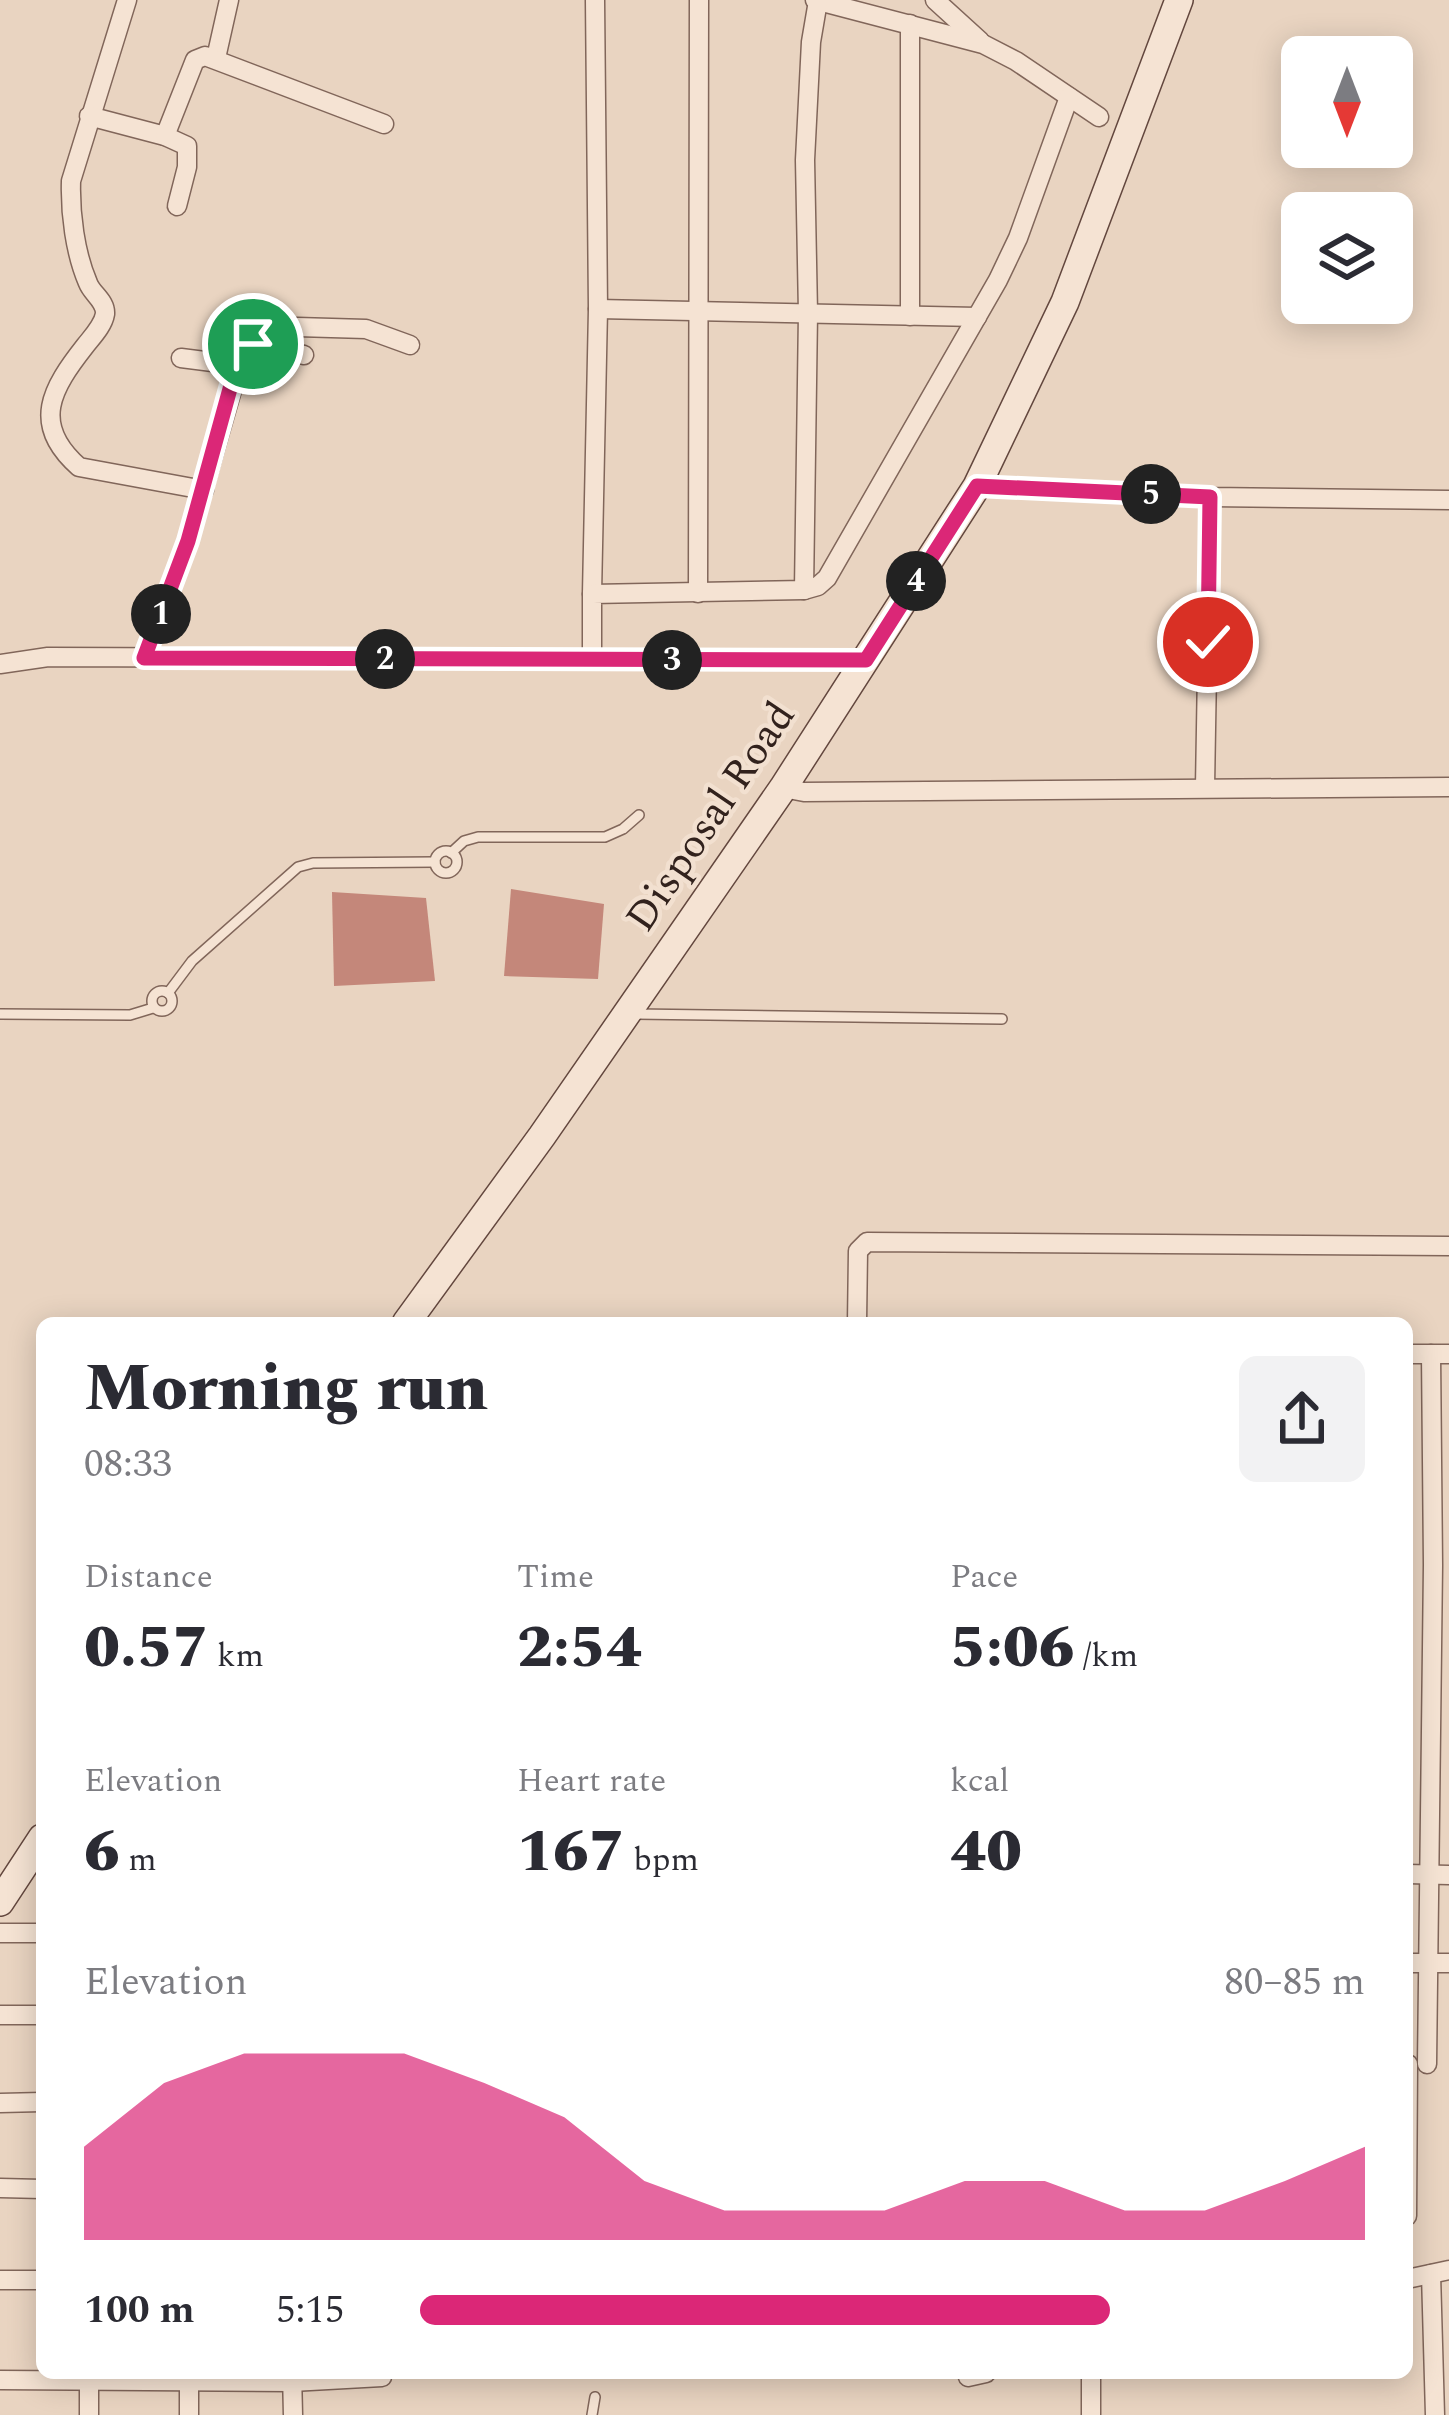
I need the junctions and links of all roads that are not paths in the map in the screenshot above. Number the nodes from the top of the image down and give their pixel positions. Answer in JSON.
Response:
{"nodes":[{"id":1,"x":127,"y":0,"type":"edge"},
{"id":2,"x":230,"y":0,"type":"edge"},
{"id":3,"x":595,"y":0,"type":"edge"},
{"id":4,"x":699,"y":0,"type":"edge"},
{"id":5,"x":816,"y":0,"type":"edge"},
{"id":6,"x":934,"y":0,"type":"edge"},
{"id":7,"x":1179,"y":0,"type":"edge"},
{"id":8,"x":910,"y":24,"type":"junction"},
{"id":9,"x":983,"y":44,"type":"junction"},
{"id":10,"x":216,"y":58,"type":"junction"},
{"id":11,"x":1069,"y":97,"type":"junction"},
{"id":12,"x":89,"y":116,"type":"junction"},
{"id":13,"x":1099,"y":117,"type":"dead end"},
{"id":14,"x":384,"y":124,"type":"dead end"},
{"id":15,"x":165,"y":136,"type":"junction"},
{"id":16,"x":177,"y":206,"type":"dead end"},
{"id":17,"x":598,"y":309,"type":"junction"},
{"id":18,"x":698,"y":311,"type":"junction"},
{"id":19,"x":808,"y":313,"type":"junction"},
{"id":20,"x":910,"y":316,"type":"junction"},
{"id":21,"x":977,"y":317,"type":"junction"},
{"id":22,"x":410,"y":345,"type":"dead end"},
{"id":23,"x":182,"y":358,"type":"dead end"},
{"id":24,"x":244,"y":367,"type":"junction"},
{"id":25,"x":977,"y":486,"type":"junction"},
{"id":26,"x":204,"y":490,"type":"junction"},
{"id":27,"x":1210,"y":497,"type":"junction"},
{"id":28,"x":1449,"y":500,"type":"edge"},
{"id":29,"x":804,"y":590,"type":"junction"},
{"id":30,"x":698,"y":593,"type":"junction"},
{"id":31,"x":592,"y":594,"type":"junction"},
{"id":32,"x":144,"y":658,"type":"junction"},
{"id":33,"x":592,"y":660,"type":"junction"},
{"id":34,"x":866,"y":660,"type":"junction"},
{"id":35,"x":0,"y":664,"type":"edge"},
{"id":36,"x":1205,"y":787,"type":"junction"},
{"id":37,"x":1449,"y":787,"type":"edge"},
{"id":38,"x":784,"y":788,"type":"junction"},
{"id":39,"x":639,"y":815,"type":"dead end"},
{"id":40,"x":451,"y":853,"type":"junction"},
{"id":41,"x":435,"y":862,"type":"junction"},
{"id":42,"x":628,"y":1014,"type":"junction"},
{"id":43,"x":0,"y":1015,"type":"edge"},
{"id":44,"x":1002,"y":1019,"type":"dead end"},
{"id":45,"x":1449,"y":1246,"type":"edge"},
{"id":46,"x":410,"y":1317,"type":"edge"},
{"id":47,"x":857,"y":1317,"type":"edge"},
{"id":48,"x":1440,"y":1354,"type":"edge"},
{"id":49,"x":36,"y":1847,"type":"edge"},
{"id":50,"x":1440,"y":1874,"type":"edge"},
{"id":51,"x":0,"y":1901,"type":"edge"},
{"id":52,"x":0,"y":1933,"type":"edge"},
{"id":53,"x":36,"y":1933,"type":"edge"},
{"id":54,"x":1439,"y":1963,"type":"edge"},
{"id":55,"x":0,"y":2015,"type":"edge"},
{"id":56,"x":36,"y":2015,"type":"edge"},
{"id":57,"x":1414,"y":2064,"type":"edge"},
{"id":58,"x":1449,"y":2065,"type":"edge"},
{"id":59,"x":36,"y":2102,"type":"edge"},
{"id":60,"x":0,"y":2103,"type":"edge"},
{"id":61,"x":0,"y":2188,"type":"edge"},
{"id":62,"x":36,"y":2189,"type":"edge"},
{"id":63,"x":1440,"y":2272,"type":"edge"},
{"id":64,"x":0,"y":2280,"type":"edge"},
{"id":65,"x":36,"y":2280,"type":"edge"},
{"id":66,"x":45,"y":2379,"type":"edge"},
{"id":67,"x":90,"y":2379,"type":"edge"},
{"id":68,"x":189,"y":2379,"type":"edge"},
{"id":69,"x":292,"y":2379,"type":"edge"},
{"id":70,"x":1091,"y":2379,"type":"edge"},
{"id":71,"x":0,"y":2380,"type":"edge"},
{"id":72,"x":595,"y":2397,"type":"dead end"},
{"id":73,"x":89,"y":2415,"type":"edge"},
{"id":74,"x":189,"y":2415,"type":"edge"},
{"id":75,"x":293,"y":2415,"type":"edge"},
{"id":76,"x":592,"y":2415,"type":"edge"},
{"id":77,"x":1091,"y":2415,"type":"edge"},
{"id":78,"x":1435,"y":2415,"type":"edge"}],
"edges":[{"from":1,"to":12,"type":"street"},
{"from":2,"to":10,"type":"street"},
{"from":3,"to":17,"type":"street"},
{"from":4,"to":18,"type":"street"},
{"from":5,"to":8,"type":"street"},
{"from":5,"to":19,"type":"street"},
{"from":6,"to":9,"type":"street"},
{"from":7,"to":25,"type":"street","name":"Disposal Road"},
{"from":8,"to":9,"type":"street"},
{"from":8,"to":20,"type":"street"},
{"from":9,"to":11,"type":"street"},
{"from":10,"to":14,"type":"street"},
{"from":10,"to":15,"type":"street"},
{"from":11,"to":13,"type":"street"},
{"from":11,"to":21,"type":"street"},
{"from":12,"to":15,"type":"street"},
{"from":12,"to":26,"type":"street"},
{"from":15,"to":16,"type":"street"},
{"from":17,"to":18,"type":"street"},
{"from":17,"to":31,"type":"street"},
{"from":18,"to":19,"type":"street"},
{"from":18,"to":30,"type":"street"},
{"from":19,"to":20,"type":"street"},
{"from":19,"to":29,"type":"street"},
{"from":20,"to":21,"type":"street"},
{"from":21,"to":29,"type":"street"},
{"from":22,"to":24,"type":"street"},
{"from":23,"to":24,"type":"street"},
{"from":24,"to":26,"type":"street"},
{"from":25,"to":27,"type":"street"},
{"from":25,"to":34,"type":"street","name":"Disposal Road"},
{"from":26,"to":32,"type":"street"},
{"from":27,"to":28,"type":"street"},
{"from":27,"to":36,"type":"street"},
{"from":29,"to":30,"type":"street"},
{"from":30,"to":31,"type":"street"},
{"from":31,"to":33,"type":"street"},
{"from":32,"to":33,"type":"street"},
{"from":32,"to":35,"type":"street"},
{"from":33,"to":34,"type":"street"},
{"from":34,"to":38,"type":"street","name":"Disposal Road"},
{"from":36,"to":37,"type":"street"},
{"from":36,"to":38,"type":"street"},
{"from":38,"to":42,"type":"street","name":"Disposal Road"},
{"from":39,"to":40,"type":"lane"},
{"from":40,"to":41,"type":"lane"},
{"from":40,"to":41,"type":"lane"},
{"from":41,"to":43,"type":"lane"},
{"from":42,"to":44,"type":"lane"},
{"from":42,"to":46,"type":"street","name":"Disposal Road"},
{"from":45,"to":47,"type":"street"},
{"from":48,"to":50,"type":"street"},
{"from":49,"to":51,"type":"street"},
{"from":50,"to":54,"type":"street"},
{"from":52,"to":53,"type":"street"},
{"from":54,"to":57,"type":"street"},
{"from":55,"to":56,"type":"street"},
{"from":57,"to":58,"type":"street"},
{"from":59,"to":60,"type":"street"},
{"from":61,"to":62,"type":"street"},
{"from":63,"to":78,"type":"street"},
{"from":64,"to":65,"type":"street"},
{"from":66,"to":71,"type":"street"},
{"from":67,"to":73,"type":"street"},
{"from":68,"to":74,"type":"street"},
{"from":69,"to":75,"type":"street"},
{"from":70,"to":77,"type":"street"},
{"from":72,"to":76,"type":"lane"}]}
